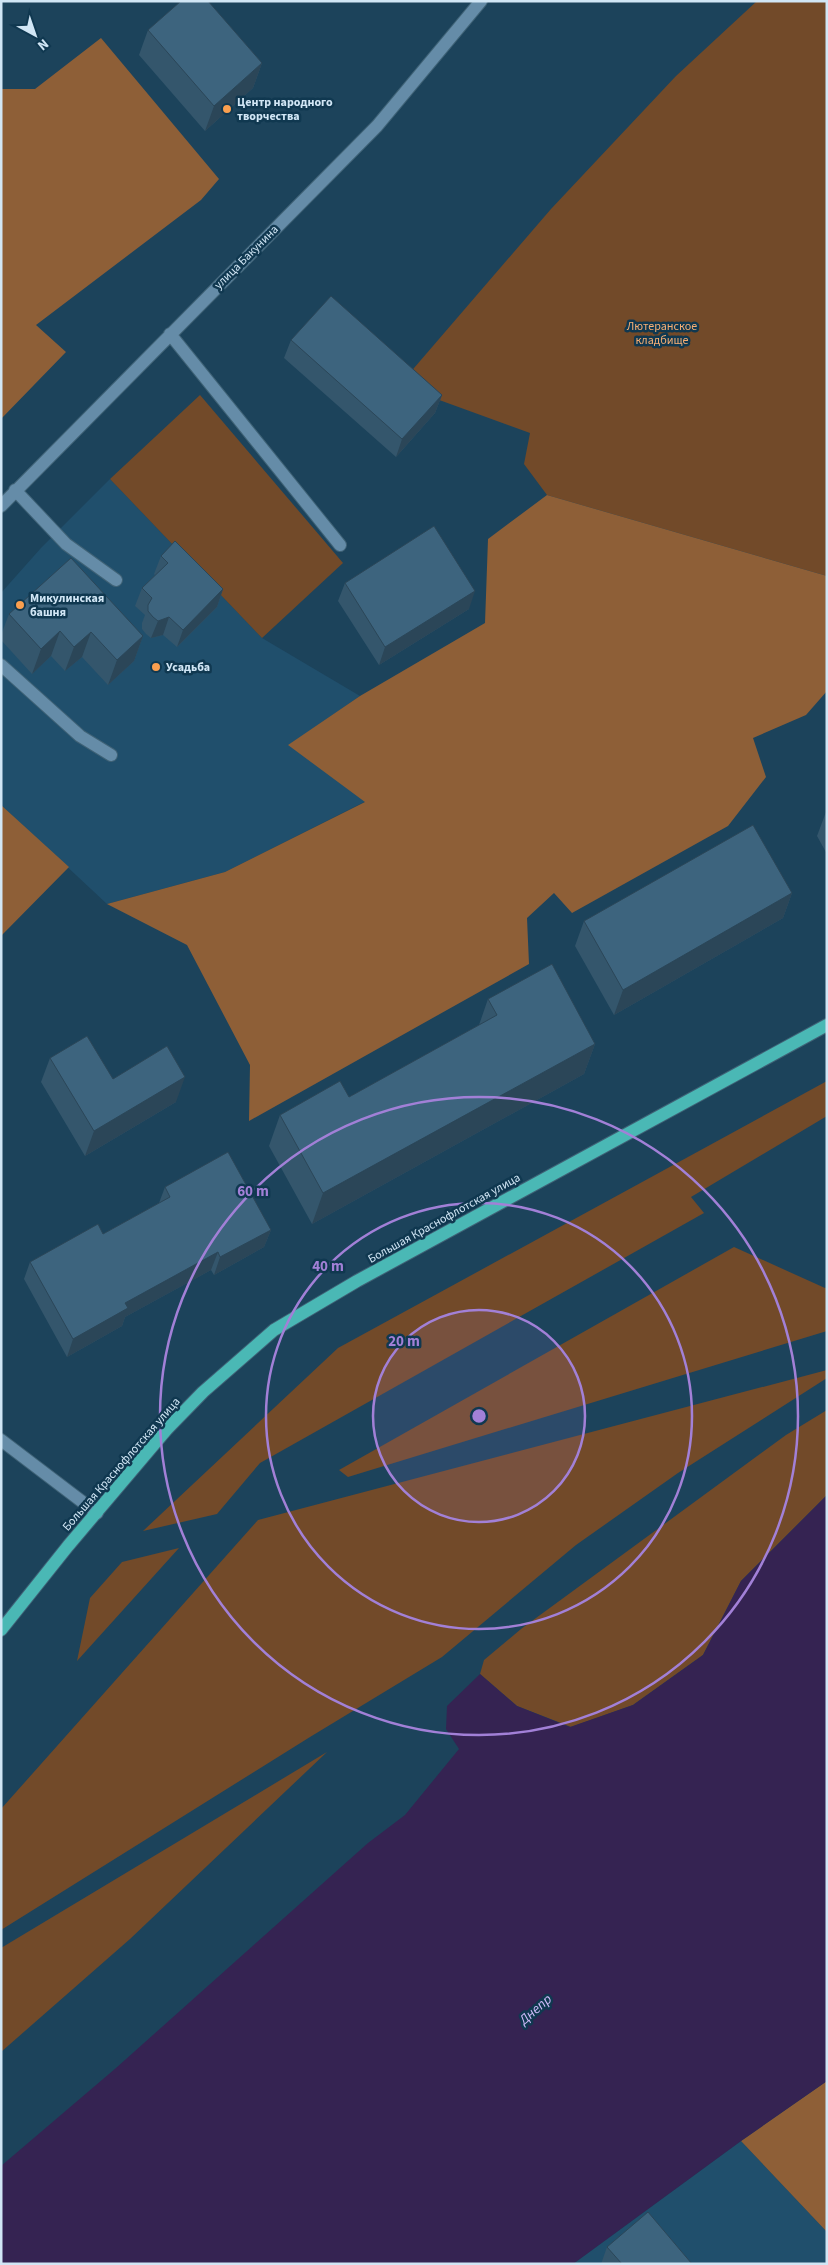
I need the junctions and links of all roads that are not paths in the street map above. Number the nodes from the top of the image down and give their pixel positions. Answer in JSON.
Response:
{"nodes":[{"id":1,"x":481,"y":1,"type":"edge"},
{"id":2,"x":170,"y":334,"type":"junction"},
{"id":3,"x":15,"y":490,"type":"junction"},
{"id":4,"x":1,"y":506,"type":"edge"},
{"id":5,"x":340,"y":545,"type":"dead end"},
{"id":6,"x":116,"y":580,"type":"dead end"},
{"id":7,"x":1,"y":665,"type":"edge"},
{"id":8,"x":111,"y":755,"type":"dead end"},
{"id":9,"x":827,"y":1024,"type":"edge"},
{"id":10,"x":1,"y":1440,"type":"edge"},
{"id":11,"x":97,"y":1513,"type":"junction"},
{"id":12,"x":1,"y":1630,"type":"edge"}],
"edges":[{"from":1,"to":2,"type":"street","name":"улица Бакунина"},
{"from":2,"to":3,"type":"street","name":"улица Бакунина"},
{"from":2,"to":5,"type":"street"},
{"from":3,"to":4,"type":"street","name":"улица Бакунина"},
{"from":3,"to":6,"type":"street"},
{"from":7,"to":8,"type":"street"},
{"from":9,"to":11,"type":"main road","name":"Большая Краснофлотская улица"},
{"from":10,"to":11,"type":"street"},
{"from":11,"to":12,"type":"main road","name":"Большая Краснофлотская улица"}]}
